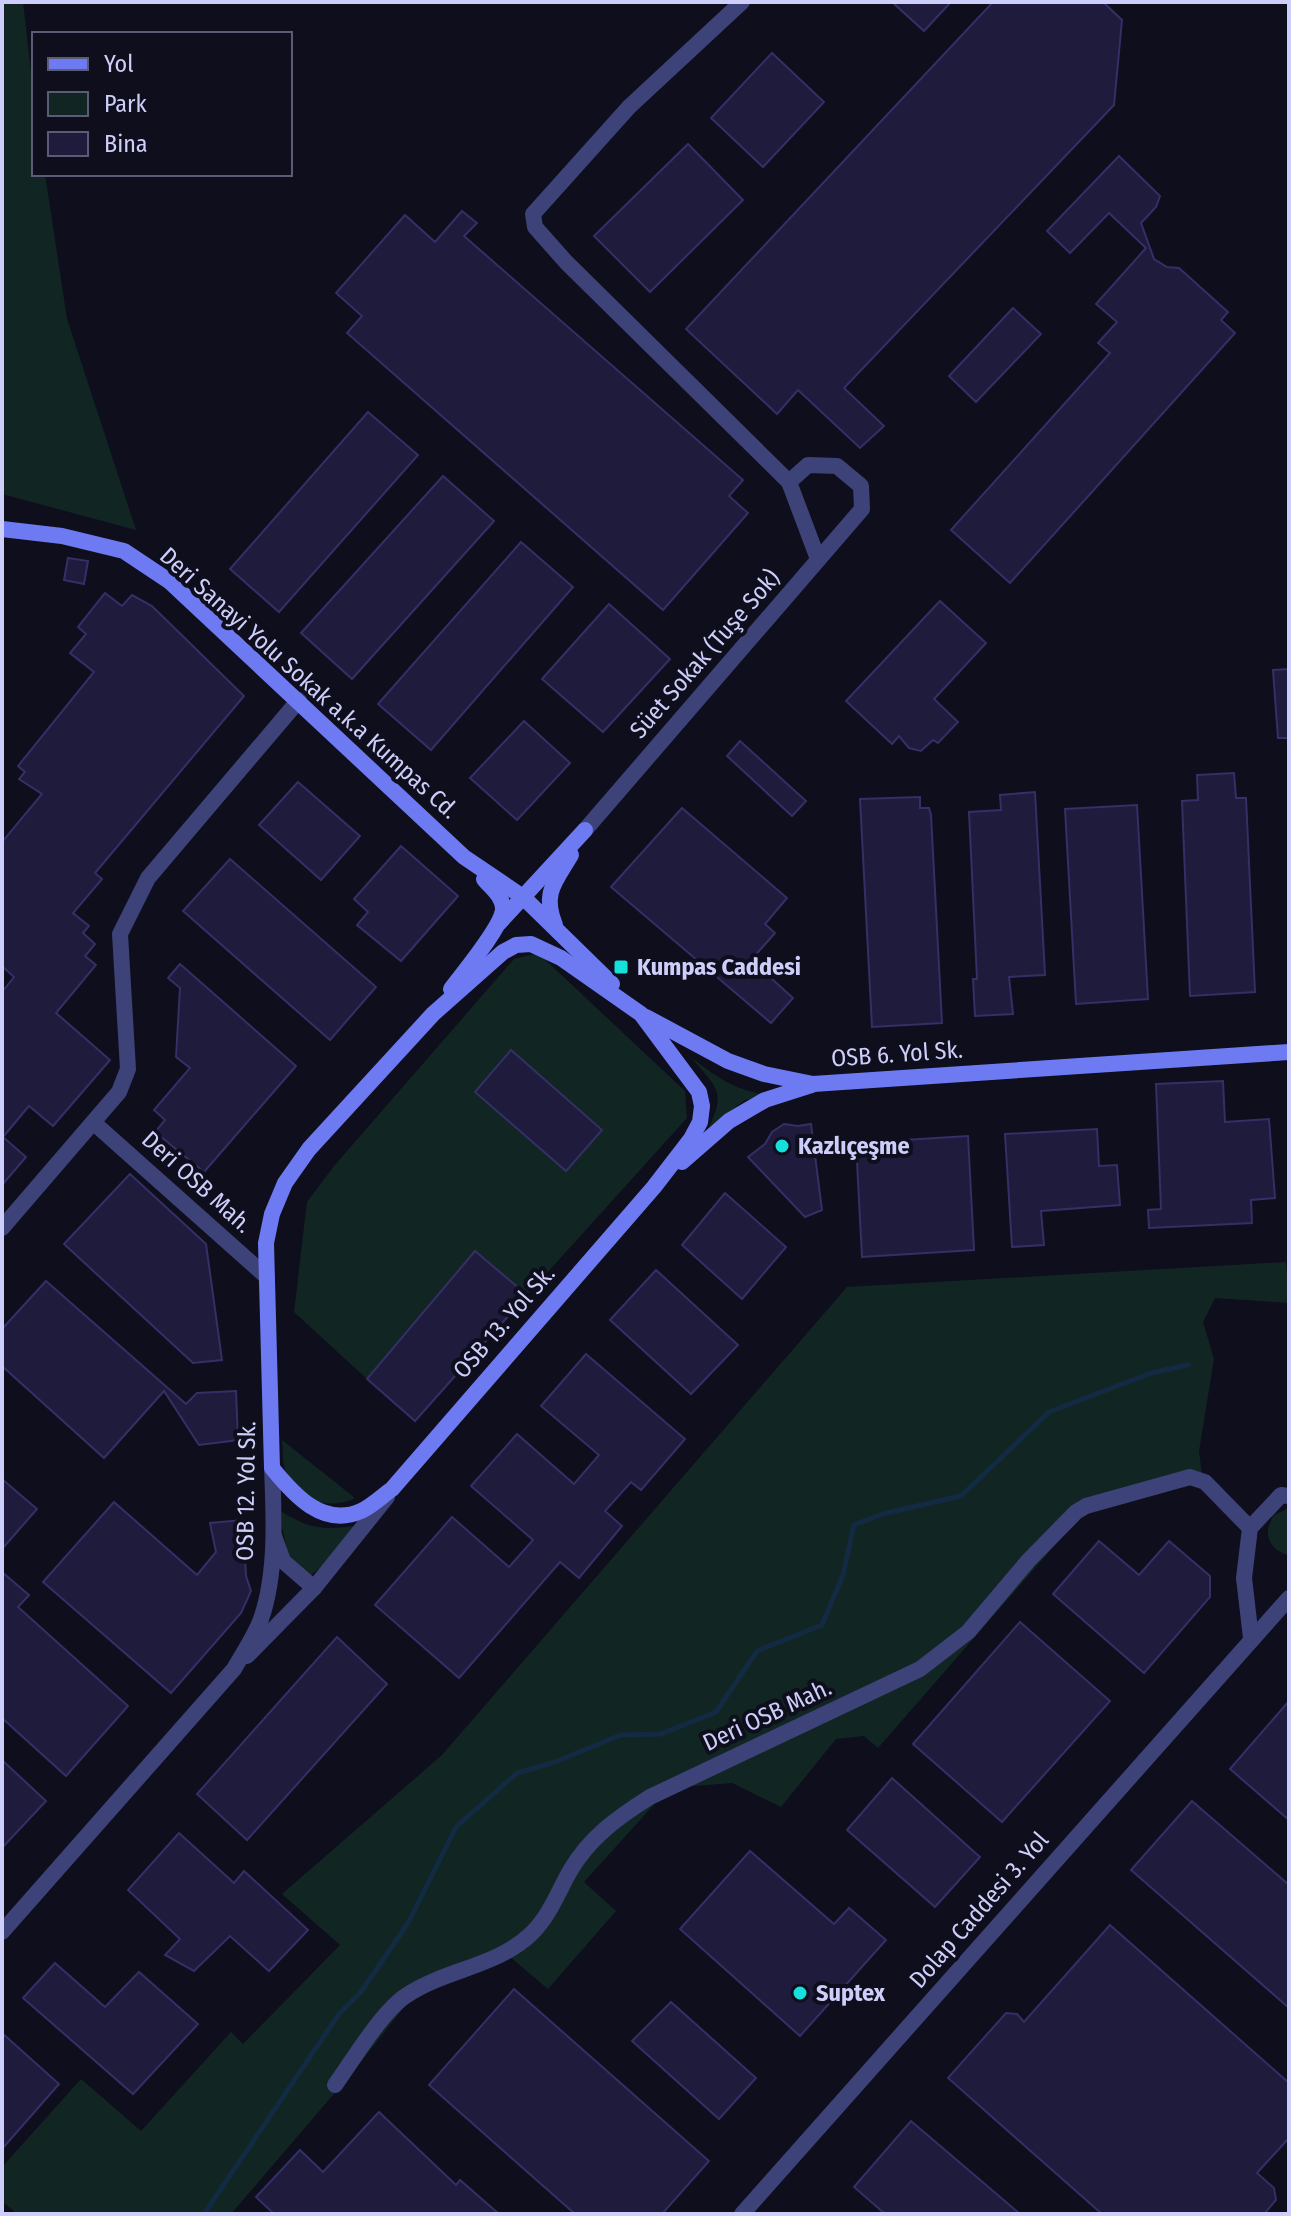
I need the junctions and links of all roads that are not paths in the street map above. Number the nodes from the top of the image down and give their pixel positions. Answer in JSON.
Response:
{"nodes":[{"id":1,"x":742,"y":2,"type":"edge"},
{"id":2,"x":789,"y":482,"type":"junction"},
{"id":3,"x":2,"y":529,"type":"edge"},
{"id":4,"x":818,"y":559,"type":"junction"},
{"id":5,"x":299,"y":700,"type":"junction"},
{"id":6,"x":585,"y":830,"type":"junction"},
{"id":7,"x":464,"y":857,"type":"junction"},
{"id":8,"x":542,"y":876,"type":"junction"},
{"id":9,"x":501,"y":883,"type":"junction"},
{"id":10,"x":523,"y":897,"type":"junction"},
{"id":11,"x":497,"y":926,"type":"junction"},
{"id":12,"x":558,"y":930,"type":"junction"},
{"id":13,"x":433,"y":1014,"type":"junction"},
{"id":14,"x":641,"y":1014,"type":"junction"},
{"id":15,"x":1289,"y":1052,"type":"edge"},
{"id":16,"x":813,"y":1084,"type":"junction"},
{"id":17,"x":94,"y":1123,"type":"junction"},
{"id":18,"x":654,"y":1187,"type":"junction"},
{"id":19,"x":2,"y":1228,"type":"edge"},
{"id":20,"x":267,"y":1277,"type":"junction"},
{"id":21,"x":272,"y":1468,"type":"junction"},
{"id":22,"x":392,"y":1489,"type":"junction"},
{"id":23,"x":1289,"y":1496,"type":"edge"},
{"id":24,"x":1250,"y":1528,"type":"junction"},
{"id":25,"x":274,"y":1536,"type":"junction"},
{"id":26,"x":314,"y":1588,"type":"junction"},
{"id":27,"x":1289,"y":1598,"type":"edge"},
{"id":28,"x":1251,"y":1638,"type":"junction"},
{"id":29,"x":234,"y":1669,"type":"junction"},
{"id":30,"x":2,"y":1932,"type":"edge"},
{"id":31,"x":335,"y":2085,"type":"dead end"},
{"id":32,"x":742,"y":2214,"type":"edge"}],
"edges":[{"from":1,"to":2,"type":"street"},
{"from":2,"to":4,"type":"street"},
{"from":2,"to":4,"type":"street","name":"Süet Sokak (Tuşe Sok)"},
{"from":3,"to":5,"type":"main road","name":"Deri Sanayi Yolu Sokak a.k.a Kumpas Cd."},
{"from":4,"to":6,"type":"street","name":"Süet Sokak (Tuşe Sok)"},
{"from":5,"to":7,"type":"main road","name":"Deri Sanayi Yolu Sokak a.k.a Kumpas Cd."},
{"from":5,"to":17,"type":"street"},
{"from":6,"to":8,"type":"main road"},
{"from":6,"to":12,"type":"main road"},
{"from":7,"to":9,"type":"main road","name":"Deri Sanayi Yolu Sokak a.k.a Kumpas Cd."},
{"from":7,"to":11,"type":"main road"},
{"from":8,"to":9,"type":"street"},
{"from":8,"to":10,"type":"main road"},
{"from":9,"to":10,"type":"main road","name":"Deri Sanayi Yolu Sokak a.k.a Kumpas Cd."},
{"from":10,"to":11,"type":"main road"},
{"from":10,"to":12,"type":"main road","name":"Deri Sanayi Yolu Sokak a.k.a Kumpas Cd."},
{"from":11,"to":13,"type":"main road"},
{"from":12,"to":14,"type":"main road","name":"OSB 6. Yol Sk."},
{"from":13,"to":14,"type":"main road"},
{"from":13,"to":20,"type":"main road","name":"OSB 12. Yol Sk."},
{"from":14,"to":16,"type":"main road","name":"OSB 6. Yol Sk."},
{"from":14,"to":18,"type":"main road"},
{"from":15,"to":16,"type":"main road","name":"OSB 6. Yol Sk."},
{"from":16,"to":18,"type":"main road"},
{"from":17,"to":19,"type":"street"},
{"from":17,"to":20,"type":"street","name":"Deri OSB Mah."},
{"from":18,"to":22,"type":"main road","name":"OSB 13. Yol Sk."},
{"from":20,"to":21,"type":"main road","name":"OSB 12. Yol Sk."},
{"from":21,"to":22,"type":"main road","name":"OSB 13. Yol Sk."},
{"from":21,"to":25,"type":"street","name":"OSB 12. Yol Sk."},
{"from":22,"to":26,"type":"street"},
{"from":23,"to":24,"type":"street"},
{"from":24,"to":28,"type":"street"},
{"from":24,"to":31,"type":"street","name":"Deri OSB Mah."},
{"from":25,"to":26,"type":"street"},
{"from":25,"to":29,"type":"street","name":"OSB 12. Yol Sk."},
{"from":26,"to":29,"type":"street"},
{"from":27,"to":28,"type":"street","name":"Dolap Caddesi 3. Yol"},
{"from":28,"to":32,"type":"street","name":"Dolap Caddesi 3. Yol"},
{"from":29,"to":30,"type":"street","name":"OSB 12. Yol Sk."}]}
